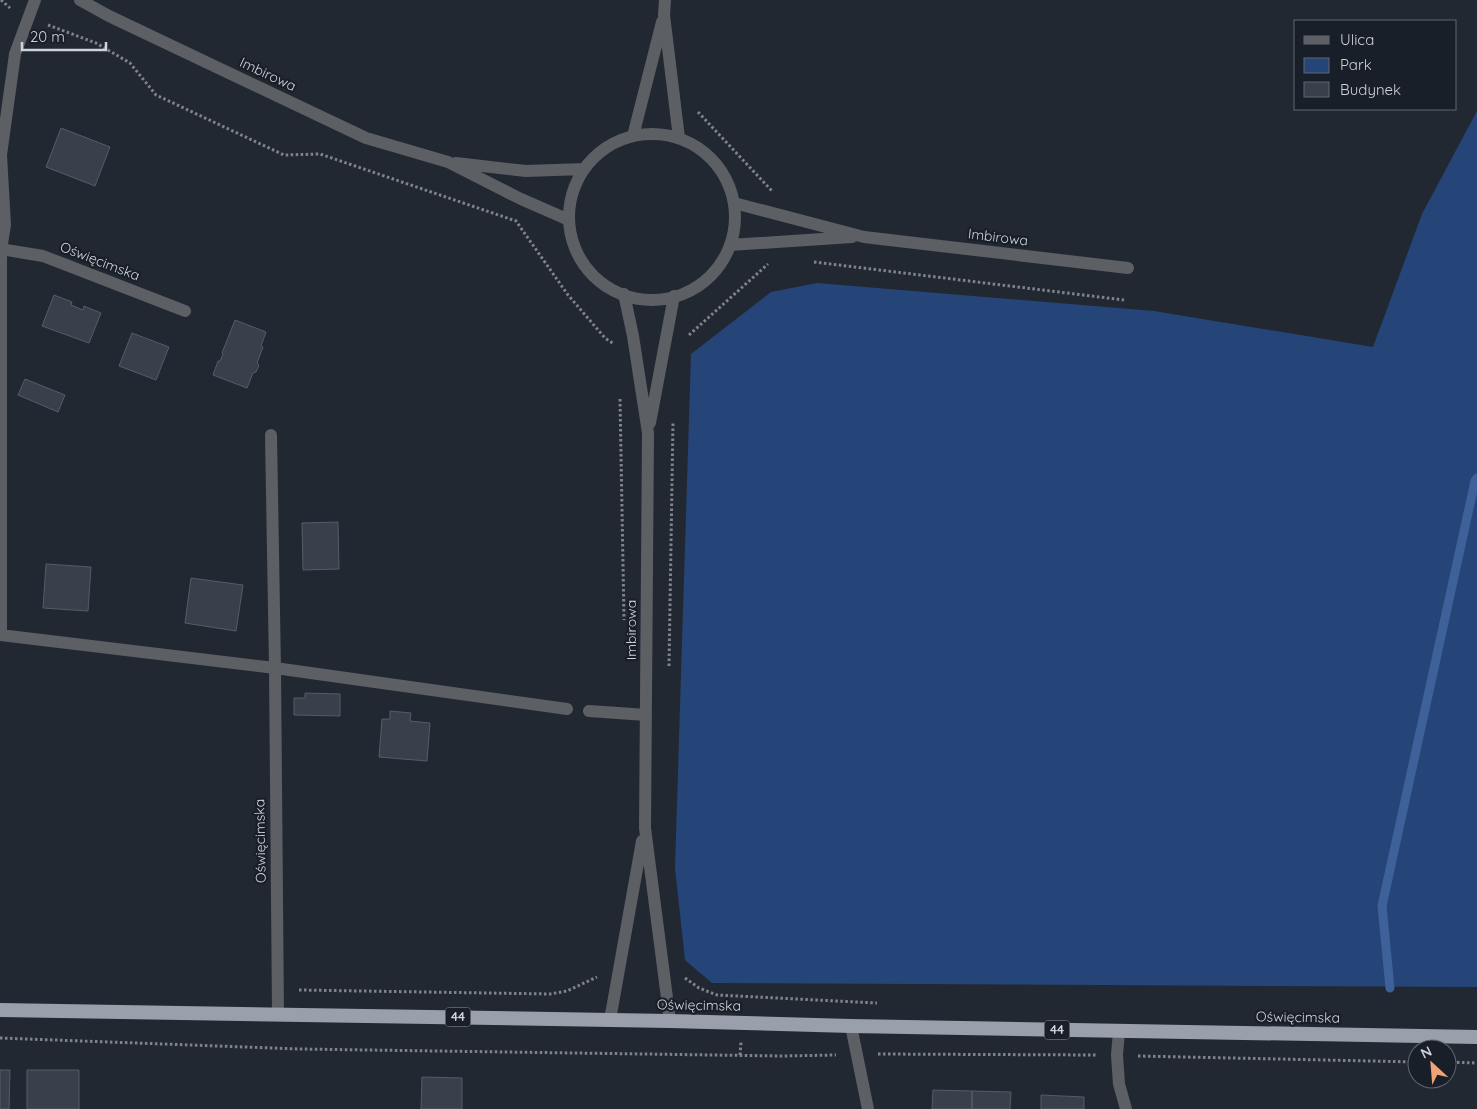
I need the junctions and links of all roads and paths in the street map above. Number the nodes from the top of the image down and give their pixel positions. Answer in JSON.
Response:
{"nodes":[{"id":1,"x":1,"y":0,"type":"edge"},
{"id":2,"x":34,"y":0,"type":"edge"},
{"id":3,"x":80,"y":0,"type":"edge"},
{"id":4,"x":665,"y":0,"type":"edge"},
{"id":5,"x":664,"y":15,"type":"junction"},
{"id":6,"x":27,"y":17,"type":"junction"},
{"id":7,"x":692,"y":106,"type":"dead end"},
{"id":8,"x":633,"y":136,"type":"junction"},
{"id":9,"x":679,"y":138,"type":"junction"},
{"id":10,"x":448,"y":162,"type":"junction"},
{"id":11,"x":584,"y":169,"type":"junction"},
{"id":12,"x":774,"y":193,"type":"dead end"},
{"id":13,"x":734,"y":203,"type":"junction"},
{"id":14,"x":569,"y":220,"type":"junction"},
{"id":15,"x":864,"y":236,"type":"junction"},
{"id":16,"x":730,"y":245,"type":"junction"},
{"id":17,"x":1,"y":250,"type":"edge"},
{"id":18,"x":807,"y":261,"type":"dead end"},
{"id":19,"x":771,"y":262,"type":"dead end"},
{"id":20,"x":1128,"y":268,"type":"dead end"},
{"id":21,"x":624,"y":294,"type":"junction"},
{"id":22,"x":674,"y":296,"type":"junction"},
{"id":23,"x":1124,"y":300,"type":"dead end"},
{"id":24,"x":185,"y":311,"type":"dead end"},
{"id":25,"x":683,"y":340,"type":"dead end"},
{"id":26,"x":619,"y":348,"type":"dead end"},
{"id":27,"x":620,"y":398,"type":"dead end"},
{"id":28,"x":673,"y":417,"type":"dead end"},
{"id":29,"x":648,"y":433,"type":"junction"},
{"id":30,"x":271,"y":435,"type":"dead end"},
{"id":31,"x":624,"y":625,"type":"dead end"},
{"id":32,"x":0,"y":635,"type":"edge"},
{"id":33,"x":274,"y":668,"type":"junction"},
{"id":34,"x":669,"y":676,"type":"dead end"},
{"id":35,"x":567,"y":709,"type":"dead end"},
{"id":36,"x":589,"y":711,"type":"dead end"},
{"id":37,"x":646,"y":716,"type":"junction"},
{"id":38,"x":645,"y":828,"type":"junction"},
{"id":39,"x":681,"y":973,"type":"dead end"},
{"id":40,"x":599,"y":976,"type":"dead end"},
{"id":41,"x":278,"y":990,"type":"junction"},
{"id":42,"x":741,"y":997,"type":"dead end"},
{"id":43,"x":0,"y":1010,"type":"edge"},
{"id":44,"x":278,"y":1014,"type":"junction"},
{"id":45,"x":610,"y":1020,"type":"junction"},
{"id":46,"x":670,"y":1021,"type":"junction"},
{"id":47,"x":851,"y":1026,"type":"junction"},
{"id":48,"x":1118,"y":1031,"type":"junction"},
{"id":49,"x":1477,"y":1037,"type":"edge"},
{"id":50,"x":0,"y":1038,"type":"edge"},
{"id":51,"x":856,"y":1054,"type":"junction"},
{"id":52,"x":1117,"y":1055,"type":"junction"},
{"id":53,"x":1407,"y":1062,"type":"edge"},
{"id":54,"x":1457,"y":1062,"type":"edge"},
{"id":55,"x":1477,"y":1063,"type":"edge"},
{"id":56,"x":868,"y":1109,"type":"edge"},
{"id":57,"x":1126,"y":1109,"type":"edge"}],
"edges":[{"from":1,"to":6,"type":"path"},
{"from":2,"to":6,"type":"street"},
{"from":3,"to":10,"type":"street","name":"Imbirowa"},
{"from":4,"to":5,"type":"street"},
{"from":5,"to":8,"type":"street"},
{"from":5,"to":9,"type":"street"},
{"from":6,"to":17,"type":"street"},
{"from":6,"to":26,"type":"path"},
{"from":7,"to":12,"type":"path"},
{"from":8,"to":9,"type":"street"},
{"from":8,"to":11,"type":"street"},
{"from":9,"to":13,"type":"street"},
{"from":10,"to":11,"type":"street","name":"Imbirowa"},
{"from":10,"to":14,"type":"street","name":"Imbirowa"},
{"from":11,"to":14,"type":"street"},
{"from":13,"to":15,"type":"street","name":"Imbirowa"},
{"from":13,"to":16,"type":"street"},
{"from":14,"to":21,"type":"street"},
{"from":15,"to":16,"type":"street","name":"Imbirowa"},
{"from":15,"to":20,"type":"street","name":"Imbirowa"},
{"from":16,"to":22,"type":"street"},
{"from":17,"to":24,"type":"street","name":"Oświęcimska"},
{"from":17,"to":32,"type":"street"},
{"from":18,"to":23,"type":"path"},
{"from":19,"to":25,"type":"path"},
{"from":21,"to":22,"type":"street"},
{"from":21,"to":29,"type":"street","name":"Imbirowa"},
{"from":22,"to":29,"type":"street","name":"Imbirowa"},
{"from":27,"to":31,"type":"path"},
{"from":28,"to":34,"type":"path"},
{"from":29,"to":37,"type":"street","name":"Imbirowa"},
{"from":30,"to":33,"type":"street","name":"Oświęcimska"},
{"from":32,"to":33,"type":"street"},
{"from":33,"to":35,"type":"street"},
{"from":33,"to":41,"type":"street","name":"Oświęcimska"},
{"from":36,"to":37,"type":"street"},
{"from":37,"to":38,"type":"street","name":"Imbirowa"},
{"from":38,"to":45,"type":"street","name":"Imbirowa"},
{"from":38,"to":46,"type":"street","name":"Imbirowa"},
{"from":39,"to":42,"type":"path"},
{"from":40,"to":41,"type":"path"},
{"from":41,"to":44,"type":"street","name":"Oświęcimska"},
{"from":43,"to":44,"type":"highway","name":"Oświęcimska","number":"44"},
{"from":44,"to":45,"type":"highway","name":"Oświęcimska","number":"44"},
{"from":45,"to":46,"type":"highway","name":"Oświęcimska","number":"44"},
{"from":46,"to":47,"type":"highway","name":"Oświęcimska","number":"44"},
{"from":47,"to":48,"type":"highway","name":"Oświęcimska","number":"44"},
{"from":47,"to":51,"type":"street"},
{"from":48,"to":49,"type":"highway","name":"Oświęcimska","number":"44"},
{"from":48,"to":52,"type":"street"},
{"from":50,"to":51,"type":"path"},
{"from":51,"to":52,"type":"path"},
{"from":51,"to":56,"type":"street"},
{"from":52,"to":53,"type":"path"},
{"from":52,"to":57,"type":"street"},
{"from":54,"to":55,"type":"path"}]}
